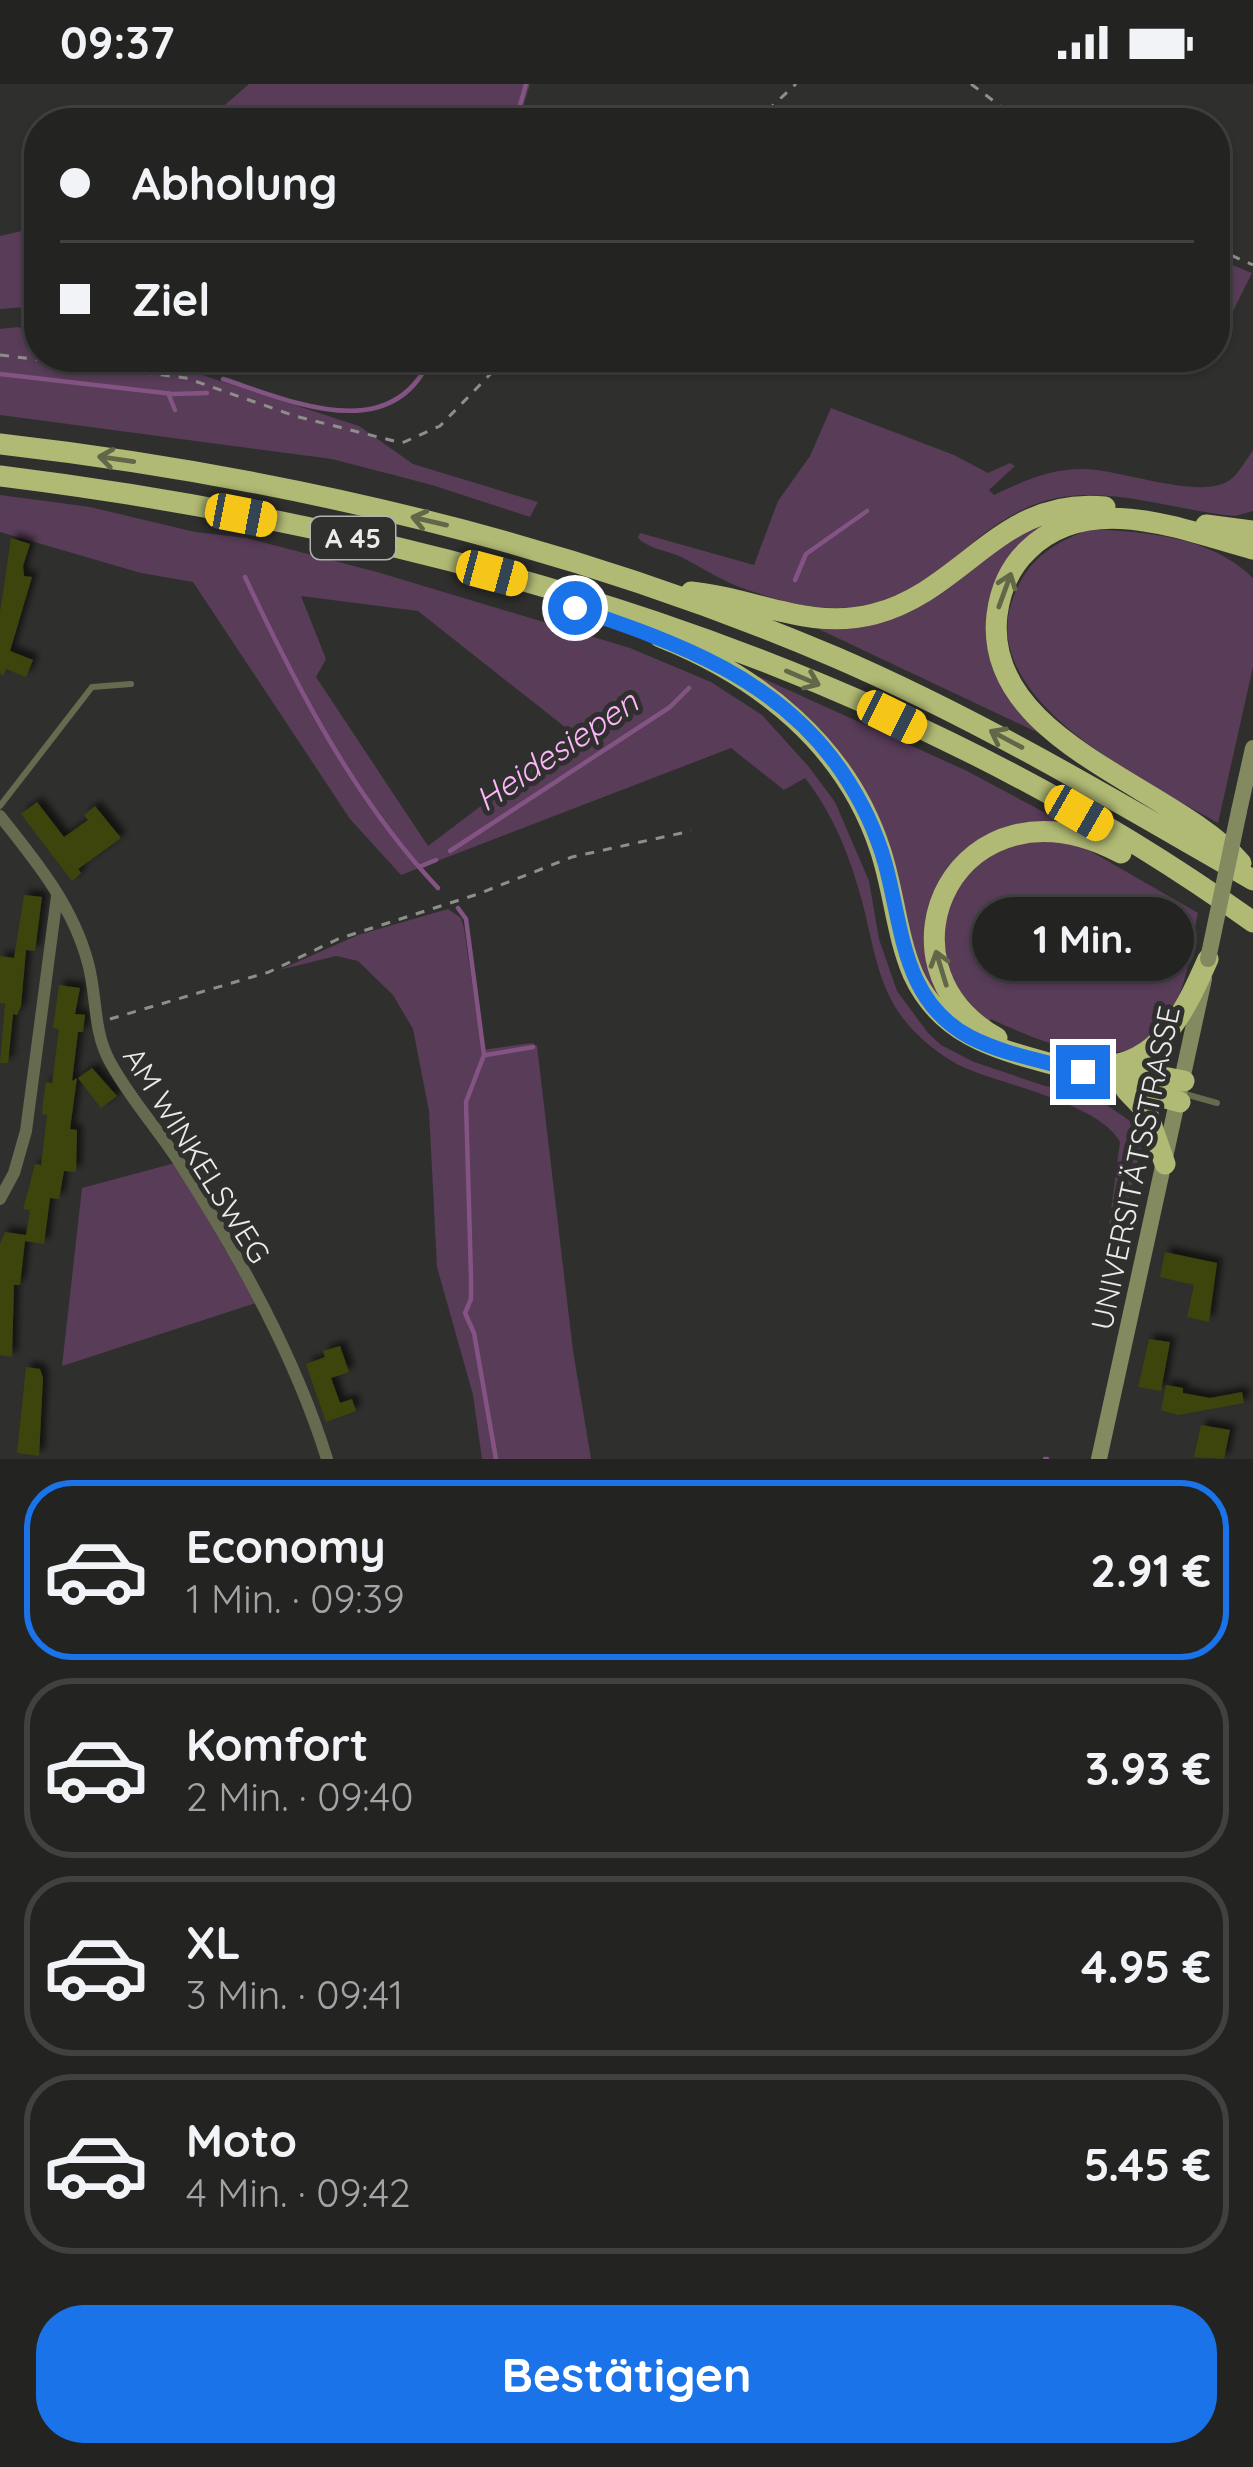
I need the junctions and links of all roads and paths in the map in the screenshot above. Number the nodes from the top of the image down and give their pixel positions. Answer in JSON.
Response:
{"nodes":[{"id":1,"x":796,"y":84,"type":"edge"},
{"id":2,"x":971,"y":84,"type":"edge"},
{"id":3,"x":770,"y":108,"type":"edge"},
{"id":4,"x":1003,"y":108,"type":"edge"},
{"id":5,"x":135,"y":372,"type":"edge"},
{"id":6,"x":492,"y":372,"type":"edge"},
{"id":7,"x":0,"y":444,"type":"edge"},
{"id":8,"x":0,"y":476,"type":"edge"},
{"id":9,"x":1240,"y":530,"type":"edge"},
{"id":10,"x":1253,"y":548,"type":"edge"},
{"id":11,"x":1253,"y":561,"type":"edge"},
{"id":12,"x":534,"y":584,"type":"junction"},
{"id":13,"x":662,"y":589,"type":"junction"},
{"id":14,"x":130,"y":684,"type":"dead end"},
{"id":15,"x":1253,"y":748,"type":"edge"},
{"id":16,"x":0,"y":806,"type":"edge"},
{"id":17,"x":0,"y":816,"type":"edge"},
{"id":18,"x":691,"y":831,"type":"dead end"},
{"id":19,"x":1253,"y":879,"type":"edge"},
{"id":20,"x":56,"y":889,"type":"junction"},
{"id":21,"x":1248,"y":919,"type":"edge"},
{"id":22,"x":1208,"y":959,"type":"junction"},
{"id":23,"x":97,"y":1022,"type":"junction"},
{"id":24,"x":1105,"y":1066,"type":"junction"},
{"id":25,"x":1121,"y":1086,"type":"junction"},
{"id":26,"x":1182,"y":1092,"type":"junction"},
{"id":27,"x":1216,"y":1103,"type":"dead end"},
{"id":28,"x":1165,"y":1164,"type":"junction"},
{"id":29,"x":0,"y":1199,"type":"edge"},
{"id":30,"x":327,"y":1459,"type":"edge"},
{"id":31,"x":1099,"y":1459,"type":"edge"}],
"edges":[{"from":1,"to":3,"type":"path"},
{"from":2,"to":4,"type":"path"},
{"from":5,"to":6,"type":"path"},
{"from":13,"to":7,"type":"highway","number":"A 45","one_way":true},
{"from":8,"to":12,"type":"highway","number":"A 45"},
{"from":9,"to":10,"type":"highway"},
{"from":9,"to":11,"type":"highway"},
{"from":9,"to":13,"type":"highway"},
{"from":19,"to":9,"type":"highway","one_way":true},
{"from":12,"to":21,"type":"highway","number":"A 45","one_way":true},
{"from":12,"to":25,"type":"highway"},
{"from":19,"to":13,"type":"highway","number":"A 45","one_way":true},
{"from":14,"to":16,"type":"lane"},
{"from":15,"to":22,"type":"main road","name":"UNIVERSITÄTSSTRASSE","bridge":true},
{"from":17,"to":20,"type":"street","name":"AM WINKELSWEG"},
{"from":18,"to":23,"type":"path"},
{"from":20,"to":23,"type":"street","name":"AM WINKELSWEG"},
{"from":20,"to":29,"type":"street"},
{"from":24,"to":21,"type":"highway","one_way":true},
{"from":22,"to":24,"type":"highway"},
{"from":22,"to":26,"type":"main road","name":"UNIVERSITÄTSSTRASSE"},
{"from":23,"to":30,"type":"street","name":"AM WINKELSWEG"},
{"from":24,"to":26,"type":"highway"},
{"from":25,"to":26,"type":"highway"},
{"from":25,"to":28,"type":"highway"},
{"from":26,"to":27,"type":"lane"},
{"from":26,"to":28,"type":"main road","name":"UNIVERSITÄTSSTRASSE"},
{"from":28,"to":31,"type":"main road","name":"UNIVERSITÄTSSTRASSE"}]}
